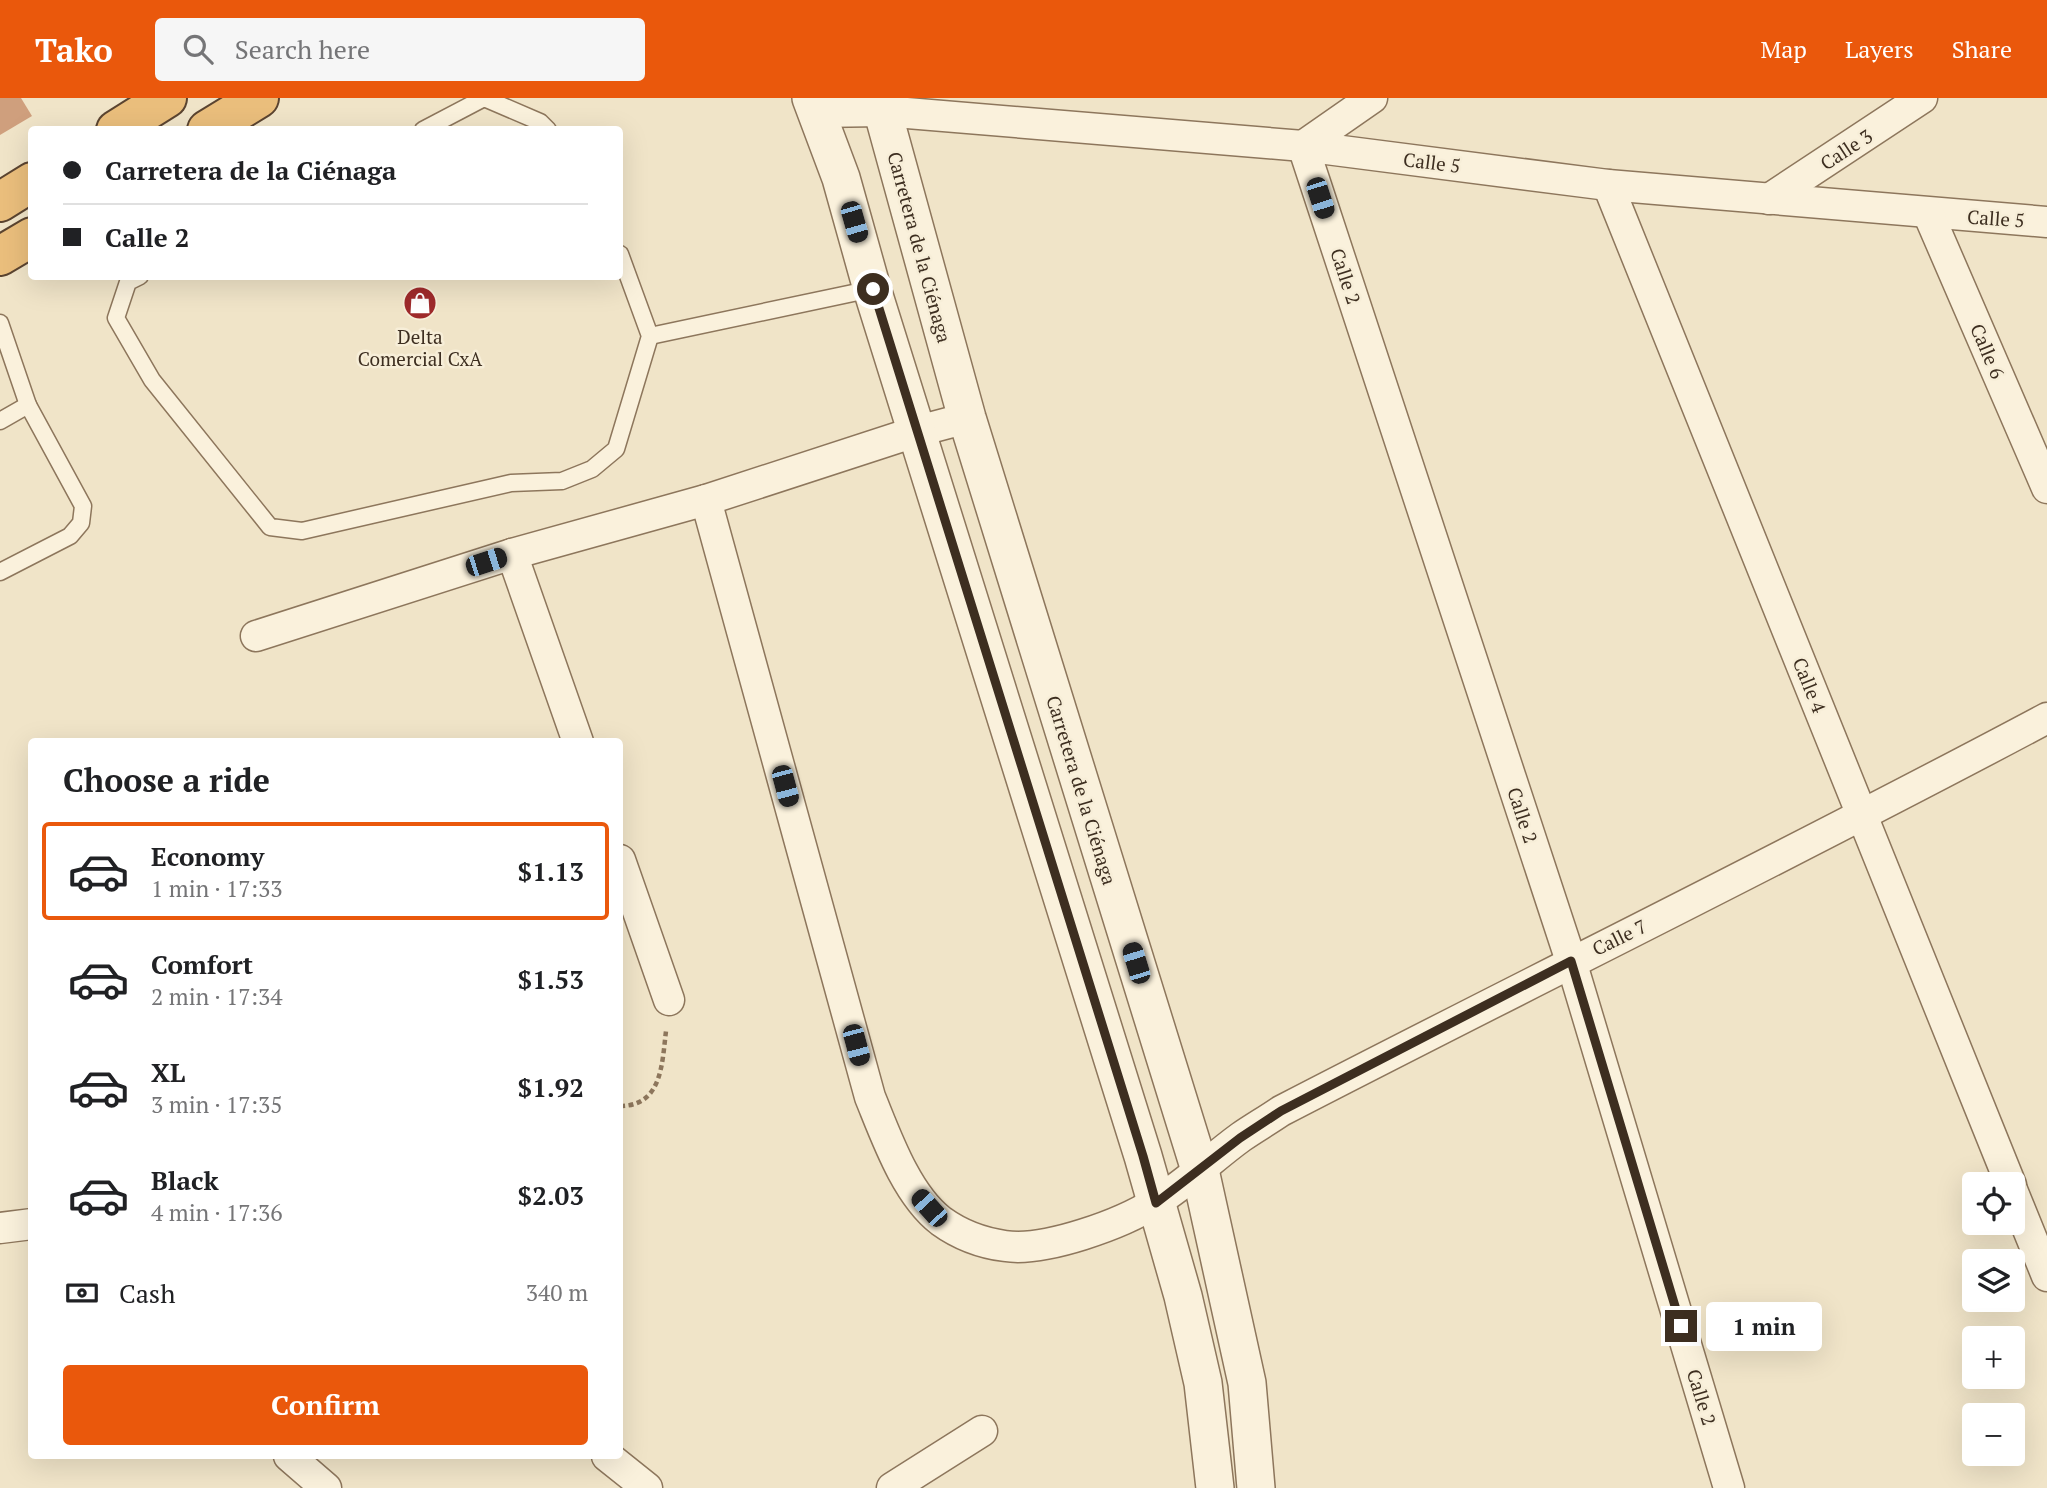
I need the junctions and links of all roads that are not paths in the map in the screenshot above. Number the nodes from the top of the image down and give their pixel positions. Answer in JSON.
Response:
{"nodes":[{"id":1,"x":167,"y":98,"type":"edge"},
{"id":2,"x":258,"y":98,"type":"edge"},
{"id":3,"x":1372,"y":98,"type":"edge"},
{"id":4,"x":1922,"y":98,"type":"edge"},
{"id":5,"x":814,"y":105,"type":"edge"},
{"id":6,"x":881,"y":105,"type":"edge"},
{"id":7,"x":122,"y":126,"type":"edge"},
{"id":8,"x":213,"y":126,"type":"edge"},
{"id":9,"x":431,"y":126,"type":"edge"},
{"id":10,"x":544,"y":126,"type":"edge"},
{"id":11,"x":1303,"y":146,"type":"junction"},
{"id":12,"x":28,"y":184,"type":"edge"},
{"id":13,"x":1608,"y":185,"type":"junction"},
{"id":14,"x":1769,"y":199,"type":"junction"},
{"id":15,"x":0,"y":202,"type":"edge"},
{"id":16,"x":1928,"y":213,"type":"junction"},
{"id":17,"x":2047,"y":222,"type":"edge"},
{"id":18,"x":28,"y":239,"type":"edge"},
{"id":19,"x":0,"y":256,"type":"edge"},
{"id":20,"x":623,"y":262,"type":"edge"},
{"id":21,"x":132,"y":280,"type":"edge"},
{"id":22,"x":873,"y":289,"type":"junction"},
{"id":23,"x":0,"y":323,"type":"edge"},
{"id":24,"x":650,"y":336,"type":"junction"},
{"id":25,"x":28,"y":405,"type":"junction"},
{"id":26,"x":967,"y":418,"type":"junction"},
{"id":27,"x":0,"y":421,"type":"edge"},
{"id":28,"x":918,"y":431,"type":"junction"},
{"id":29,"x":2047,"y":488,"type":"edge"},
{"id":30,"x":706,"y":500,"type":"junction"},
{"id":31,"x":512,"y":554,"type":"junction"},
{"id":32,"x":0,"y":572,"type":"edge"},
{"id":33,"x":256,"y":636,"type":"dead end"},
{"id":34,"x":2047,"y":718,"type":"edge"},
{"id":35,"x":577,"y":738,"type":"edge"},
{"id":36,"x":1863,"y":816,"type":"junction"},
{"id":37,"x":623,"y":869,"type":"edge"},
{"id":38,"x":1571,"y":961,"type":"junction"},
{"id":39,"x":669,"y":1000,"type":"dead end"},
{"id":40,"x":1200,"y":1170,"type":"junction"},
{"id":41,"x":2006,"y":1172,"type":"edge"},
{"id":42,"x":1156,"y":1203,"type":"junction"},
{"id":43,"x":2025,"y":1222,"type":"edge"},
{"id":44,"x":2047,"y":1276,"type":"edge"},
{"id":45,"x":982,"y":1432,"type":"dead end"},
{"id":46,"x":292,"y":1459,"type":"edge"},
{"id":47,"x":611,"y":1459,"type":"edge"},
{"id":48,"x":1721,"y":1486,"type":"edge"},
{"id":49,"x":326,"y":1488,"type":"edge"},
{"id":50,"x":647,"y":1488,"type":"edge"},
{"id":51,"x":892,"y":1488,"type":"edge"},
{"id":52,"x":1215,"y":1488,"type":"edge"},
{"id":53,"x":1256,"y":1488,"type":"edge"}],
"edges":[{"from":1,"to":7,"type":"highway"},
{"from":2,"to":8,"type":"highway"},
{"from":3,"to":11,"type":"street"},
{"from":4,"to":14,"type":"street","name":"Calle 3"},
{"from":5,"to":6,"type":"street","name":"Calle 5"},
{"from":5,"to":22,"type":"street"},
{"from":6,"to":11,"type":"street","name":"Calle 5"},
{"from":6,"to":26,"type":"street","name":"Carretera de la Ciénaga"},
{"from":9,"to":10,"type":"lane"},
{"from":11,"to":13,"type":"street","name":"Calle 5"},
{"from":11,"to":38,"type":"street","name":"Calle 2"},
{"from":12,"to":15,"type":"highway"},
{"from":13,"to":14,"type":"street","name":"Calle 5"},
{"from":13,"to":36,"type":"street","name":"Calle 4"},
{"from":14,"to":16,"type":"street","name":"Calle 5"},
{"from":16,"to":17,"type":"street","name":"Calle 5"},
{"from":16,"to":29,"type":"street","name":"Calle 6"},
{"from":18,"to":19,"type":"highway"},
{"from":20,"to":24,"type":"lane"},
{"from":21,"to":24,"type":"lane"},
{"from":22,"to":24,"type":"lane"},
{"from":22,"to":28,"type":"street"},
{"from":23,"to":25,"type":"lane"},
{"from":25,"to":27,"type":"lane"},
{"from":25,"to":32,"type":"lane"},
{"from":26,"to":28,"type":"street"},
{"from":26,"to":40,"type":"street","name":"Carretera de la Ciénaga"},
{"from":28,"to":30,"type":"street"},
{"from":28,"to":42,"type":"street"},
{"from":30,"to":31,"type":"street"},
{"from":30,"to":42,"type":"street","name":"Calle 7"},
{"from":31,"to":33,"type":"street"},
{"from":31,"to":35,"type":"street"},
{"from":34,"to":36,"type":"street","name":"Calle 7"},
{"from":36,"to":38,"type":"street","name":"Calle 7"},
{"from":36,"to":41,"type":"street","name":"Calle 4"},
{"from":37,"to":39,"type":"street"},
{"from":38,"to":40,"type":"street","name":"Calle 7"},
{"from":38,"to":48,"type":"street","name":"Calle 2"},
{"from":40,"to":42,"type":"street","name":"Calle 7"},
{"from":40,"to":53,"type":"street","name":"Carretera de la Ciénaga"},
{"from":42,"to":52,"type":"street"},
{"from":43,"to":44,"type":"street"},
{"from":45,"to":51,"type":"street"},
{"from":46,"to":49,"type":"street"},
{"from":47,"to":50,"type":"street"}]}
